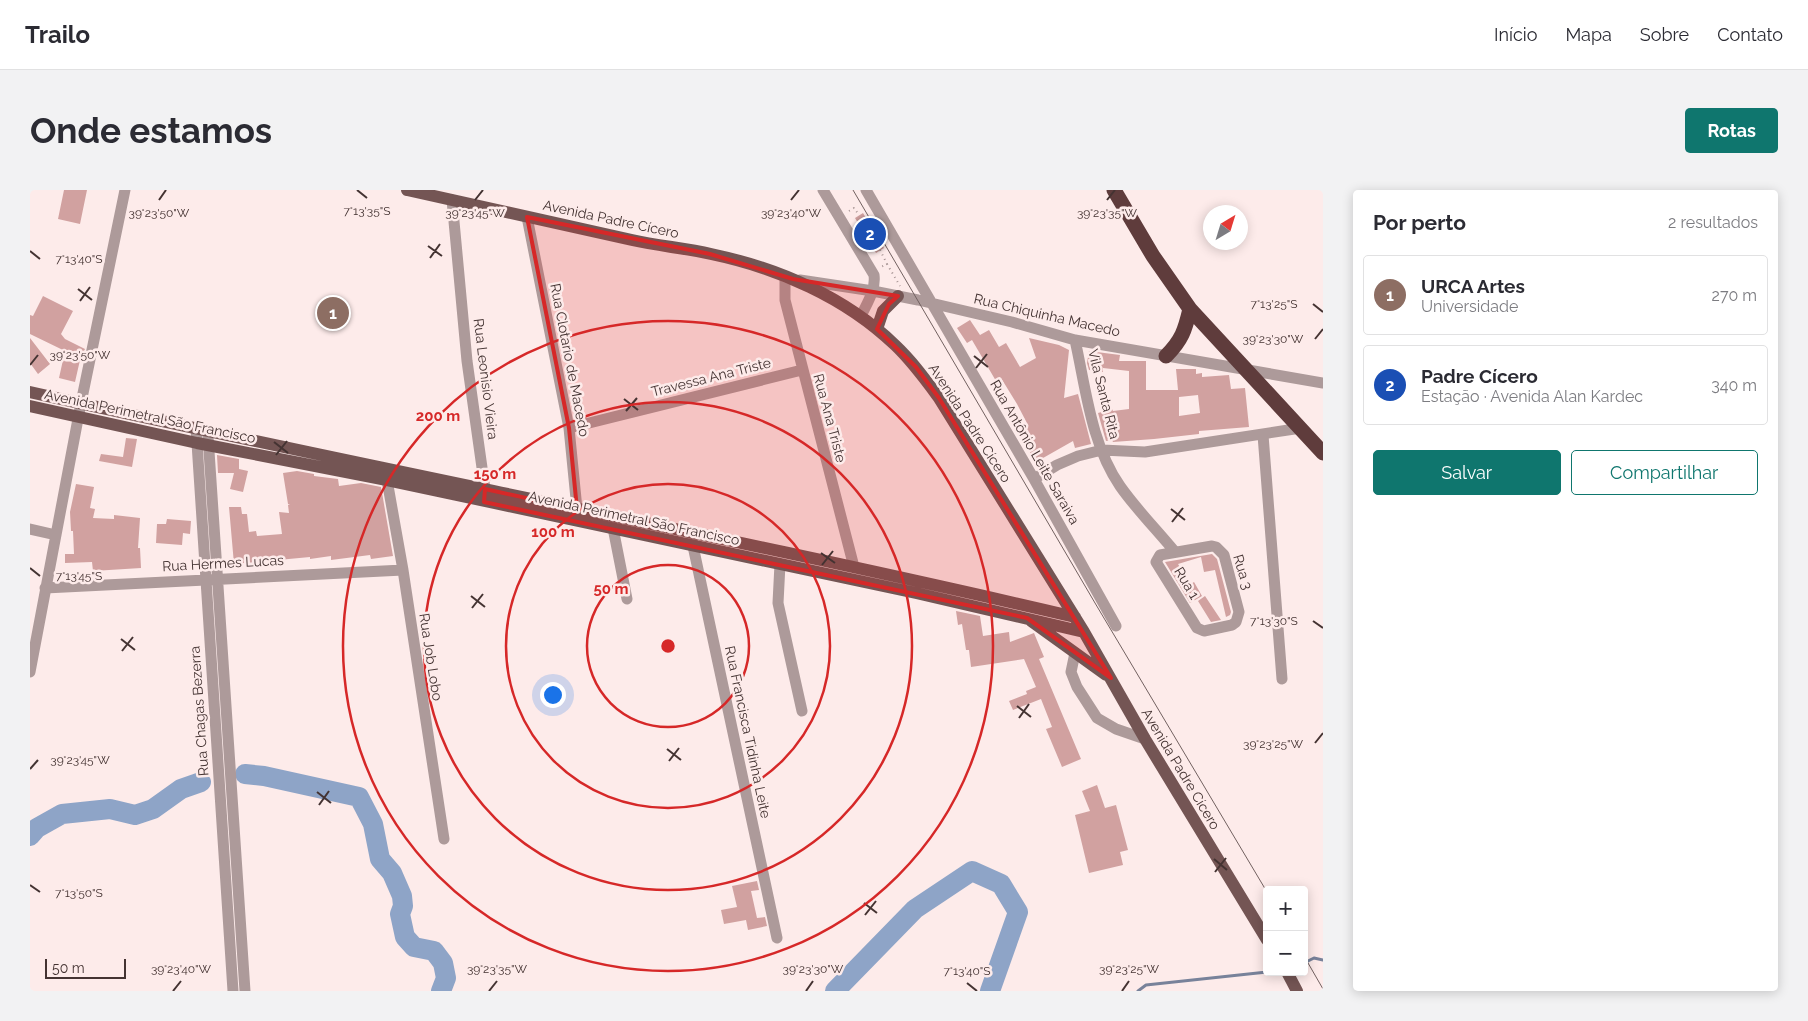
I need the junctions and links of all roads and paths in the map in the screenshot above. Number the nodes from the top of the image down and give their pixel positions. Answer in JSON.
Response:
{"nodes":[{"id":1,"x":125,"y":190,"type":"edge"},
{"id":2,"x":407,"y":190,"type":"edge"},
{"id":3,"x":823,"y":190,"type":"edge"},
{"id":4,"x":866,"y":190,"type":"edge"},
{"id":5,"x":1114,"y":190,"type":"edge"},
{"id":6,"x":452,"y":200,"type":"junction"},
{"id":7,"x":854,"y":208,"type":"dead end"},
{"id":8,"x":859,"y":215,"type":"dead end"},
{"id":9,"x":528,"y":217,"type":"junction"},
{"id":10,"x":880,"y":250,"type":"dead end"},
{"id":11,"x":887,"y":264,"type":"junction"},
{"id":12,"x":882,"y":268,"type":"dead end"},
{"id":13,"x":893,"y":273,"type":"dead end"},
{"id":14,"x":789,"y":277,"type":"junction"},
{"id":15,"x":873,"y":291,"type":"junction"},
{"id":16,"x":898,"y":296,"type":"junction"},
{"id":17,"x":932,"y":304,"type":"junction"},
{"id":18,"x":1190,"y":309,"type":"junction"},
{"id":19,"x":860,"y":316,"type":"junction"},
{"id":20,"x":877,"y":329,"type":"junction"},
{"id":21,"x":1075,"y":340,"type":"junction"},
{"id":22,"x":1166,"y":356,"type":"junction"},
{"id":23,"x":802,"y":370,"type":"junction"},
{"id":24,"x":1245,"y":370,"type":"junction"},
{"id":25,"x":1323,"y":383,"type":"edge"},
{"id":26,"x":30,"y":392,"type":"edge"},
{"id":27,"x":81,"y":403,"type":"junction"},
{"id":28,"x":30,"y":406,"type":"edge"},
{"id":29,"x":79,"y":416,"type":"junction"},
{"id":30,"x":569,"y":428,"type":"junction"},
{"id":31,"x":1301,"y":428,"type":"junction"},
{"id":32,"x":202,"y":429,"type":"junction"},
{"id":33,"x":1263,"y":435,"type":"junction"},
{"id":34,"x":203,"y":444,"type":"junction"},
{"id":35,"x":1102,"y":450,"type":"junction"},
{"id":36,"x":1323,"y":454,"type":"edge"},
{"id":37,"x":1034,"y":479,"type":"junction"},
{"id":38,"x":387,"y":480,"type":"junction"},
{"id":39,"x":485,"y":495,"type":"junction"},
{"id":40,"x":577,"y":509,"type":"junction"},
{"id":41,"x":613,"y":528,"type":"junction"},
{"id":42,"x":30,"y":529,"type":"edge"},
{"id":43,"x":56,"y":535,"type":"junction"},
{"id":44,"x":692,"y":539,"type":"junction"},
{"id":45,"x":1175,"y":552,"type":"junction"},
{"id":46,"x":780,"y":564,"type":"junction"},
{"id":47,"x":854,"y":567,"type":"junction"},
{"id":48,"x":403,"y":570,"type":"junction"},
{"id":49,"x":211,"y":579,"type":"junction"},
{"id":50,"x":916,"y":586,"type":"junction"},
{"id":51,"x":45,"y":588,"type":"junction"},
{"id":52,"x":627,"y":599,"type":"dead end"},
{"id":53,"x":1075,"y":617,"type":"junction"},
{"id":54,"x":1028,"y":618,"type":"junction"},
{"id":55,"x":1116,"y":626,"type":"dead end"},
{"id":56,"x":1210,"y":630,"type":"joint"},
{"id":57,"x":1084,"y":632,"type":"junction"},
{"id":58,"x":1075,"y":653,"type":"junction"},
{"id":59,"x":30,"y":672,"type":"edge"},
{"id":60,"x":1111,"y":678,"type":"junction"},
{"id":61,"x":1282,"y":679,"type":"dead end"},
{"id":62,"x":802,"y":711,"type":"dead end"},
{"id":63,"x":1145,"y":739,"type":"junction"},
{"id":64,"x":444,"y":839,"type":"dead end"},
{"id":65,"x":1263,"y":933,"type":"edge"},
{"id":66,"x":777,"y":938,"type":"dead end"},
{"id":67,"x":1288,"y":976,"type":"edge"},
{"id":68,"x":1296,"y":989,"type":"edge"},
{"id":69,"x":233,"y":991,"type":"edge"},
{"id":70,"x":245,"y":991,"type":"edge"}],
"edges":[{"from":1,"to":27,"type":"street"},
{"from":2,"to":6,"type":"main road","name":"Avenida Padre Cícero"},
{"from":3,"to":15,"type":"street"},
{"from":4,"to":17,"type":"street","name":"Rua Antônio Leite Saraiva"},
{"from":5,"to":18,"type":"highway"},
{"from":6,"to":9,"type":"main road","name":"Avenida Padre Cícero"},
{"from":6,"to":39,"type":"street","name":"Rua Leonisio Vieira"},
{"from":7,"to":8,"type":"path"},
{"from":9,"to":14,"type":"main road","name":"Avenida Padre Cícero"},
{"from":9,"to":30,"type":"street","name":"Rua Clotario de Macedo"},
{"from":10,"to":11,"type":"path"},
{"from":11,"to":12,"type":"path"},
{"from":11,"to":13,"type":"path"},
{"from":14,"to":15,"type":"street","name":"Rua Chiquinha Macedo"},
{"from":14,"to":19,"type":"main road","name":"Avenida Padre Cícero"},
{"from":14,"to":23,"type":"street","name":"Rua Ana Triste"},
{"from":15,"to":16,"type":"street","name":"Rua Chiquinha Macedo"},
{"from":15,"to":19,"type":"street"},
{"from":16,"to":17,"type":"street","name":"Rua Chiquinha Macedo"},
{"from":16,"to":20,"type":"main road"},
{"from":17,"to":21,"type":"street","name":"Rua Chiquinha Macedo"},
{"from":17,"to":37,"type":"street","name":"Rua Antônio Leite Saraiva"},
{"from":18,"to":22,"type":"highway"},
{"from":18,"to":24,"type":"highway"},
{"from":19,"to":20,"type":"main road","name":"Avenida Padre Cícero"},
{"from":20,"to":53,"type":"main road","name":"Avenida Padre Cícero"},
{"from":21,"to":22,"type":"street","name":"Rua Chiquinha Macedo"},
{"from":21,"to":35,"type":"street","name":"Vila Santa Rita"},
{"from":22,"to":24,"type":"street","name":"Rua Chiquinha Macedo"},
{"from":23,"to":30,"type":"street","name":"Travessa Ana Triste"},
{"from":23,"to":47,"type":"street","name":"Rua Ana Triste"},
{"from":24,"to":25,"type":"street","name":"Rua Chiquinha Macedo"},
{"from":24,"to":31,"type":"highway"},
{"from":26,"to":27,"type":"main road","name":"Avenida Perimetral São Francisco"},
{"from":27,"to":29,"type":"street"},
{"from":27,"to":32,"type":"main road","name":"Avenida Perimetral São Francisco"},
{"from":28,"to":29,"type":"main road","name":"Avenida Perimetral São Francisco"},
{"from":29,"to":34,"type":"main road","name":"Avenida Perimetral São Francisco"},
{"from":29,"to":43,"type":"street"},
{"from":30,"to":40,"type":"street","name":"Rua Clotario de Macedo"},
{"from":31,"to":33,"type":"street"},
{"from":31,"to":36,"type":"highway"},
{"from":32,"to":34,"type":"street","name":"Rua Chagas Bezerra"},
{"from":32,"to":39,"type":"main road","name":"Avenida Perimetral São Francisco"},
{"from":33,"to":35,"type":"street"},
{"from":33,"to":61,"type":"street"},
{"from":34,"to":38,"type":"main road","name":"Avenida Perimetral São Francisco"},
{"from":34,"to":49,"type":"street","name":"Rua Chagas Bezerra"},
{"from":35,"to":37,"type":"street"},
{"from":35,"to":45,"type":"street","name":"Vila Santa Rita"},
{"from":37,"to":55,"type":"street","name":"Rua Antônio Leite Saraiva"},
{"from":38,"to":39,"type":"main road","name":"Avenida Perimetral São Francisco"},
{"from":38,"to":48,"type":"street","name":"Rua Job Lobo"},
{"from":39,"to":40,"type":"main road","name":"Avenida Perimetral São Francisco"},
{"from":39,"to":41,"type":"main road","name":"Avenida Perimetral São Francisco"},
{"from":40,"to":44,"type":"main road","name":"Avenida Perimetral São Francisco"},
{"from":41,"to":44,"type":"main road","name":"Avenida Perimetral São Francisco"},
{"from":41,"to":52,"type":"street"},
{"from":42,"to":43,"type":"street"},
{"from":43,"to":51,"type":"street"},
{"from":44,"to":46,"type":"main road","name":"Avenida Perimetral São Francisco"},
{"from":44,"to":47,"type":"main road","name":"Avenida Perimetral São Francisco"},
{"from":44,"to":66,"type":"street","name":"Rua Francisca Tidinha Leite"},
{"from":45,"to":56,"type":"street","name":"Rua 1"},
{"from":45,"to":56,"type":"street","name":"Rua 3"},
{"from":46,"to":50,"type":"main road","name":"Avenida Perimetral São Francisco"},
{"from":46,"to":62,"type":"street"},
{"from":47,"to":50,"type":"main road","name":"Avenida Perimetral São Francisco"},
{"from":48,"to":49,"type":"street","name":"Rua Hermes Lucas"},
{"from":48,"to":64,"type":"street","name":"Rua Job Lobo"},
{"from":49,"to":51,"type":"street","name":"Rua Hermes Lucas"},
{"from":49,"to":69,"type":"street","name":"Rua Chagas Bezerra"},
{"from":49,"to":70,"type":"street","name":"Rua Chagas Bezerra"},
{"from":50,"to":53,"type":"main road","name":"Avenida Perimetral São Francisco"},
{"from":50,"to":54,"type":"main road","name":"Avenida Perimetral São Francisco"},
{"from":51,"to":59,"type":"street"},
{"from":53,"to":57,"type":"main road","name":"Avenida Padre Cícero"},
{"from":54,"to":57,"type":"main road","name":"Avenida Perimetral São Francisco"},
{"from":54,"to":58,"type":"main road"},
{"from":57,"to":60,"type":"main road","name":"Avenida Padre Cícero"},
{"from":58,"to":60,"type":"main road"},
{"from":58,"to":63,"type":"street"},
{"from":60,"to":63,"type":"main road","name":"Avenida Padre Cícero"},
{"from":63,"to":65,"type":"main road","name":"Avenida Padre Cícero"},
{"from":67,"to":68,"type":"main road"}]}
